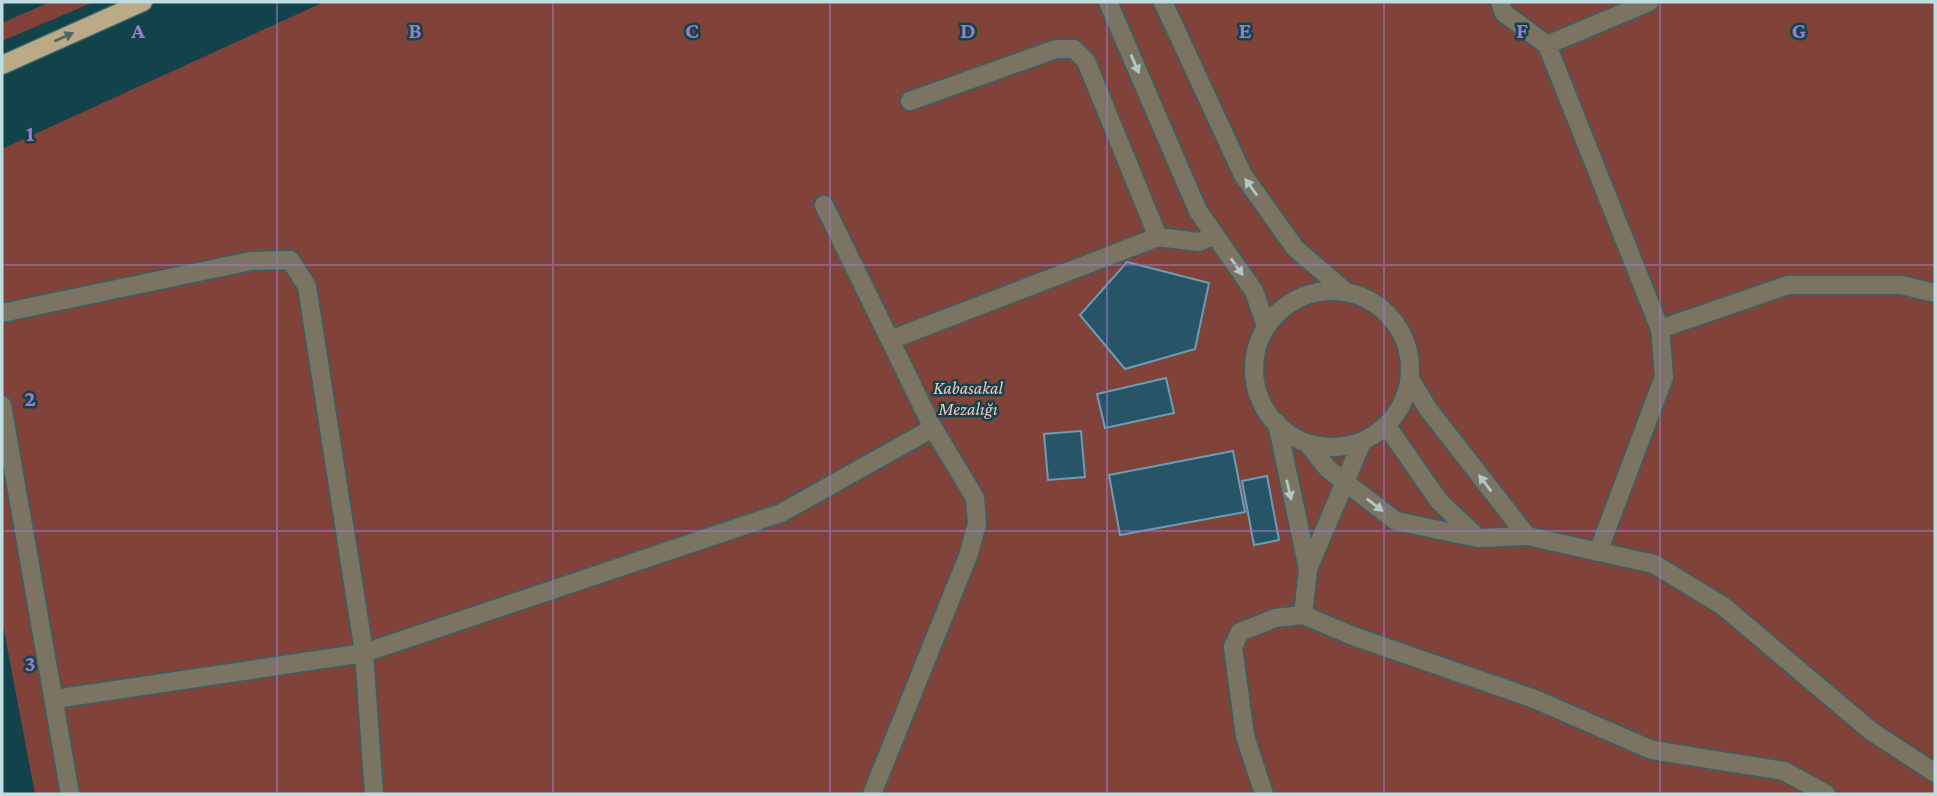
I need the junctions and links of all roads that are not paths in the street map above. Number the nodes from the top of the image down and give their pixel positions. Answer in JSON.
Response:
{"nodes":[{"id":1,"x":143,"y":2,"type":"edge"},
{"id":2,"x":1108,"y":2,"type":"edge"},
{"id":3,"x":1163,"y":2,"type":"edge"},
{"id":4,"x":1500,"y":2,"type":"edge"},
{"id":5,"x":1649,"y":2,"type":"edge"},
{"id":6,"x":1547,"y":45,"type":"junction"},
{"id":7,"x":2,"y":65,"type":"edge"},
{"id":8,"x":910,"y":100,"type":"dead end"},
{"id":9,"x":824,"y":205,"type":"dead end"},
{"id":10,"x":1215,"y":235,"type":"junction"},
{"id":11,"x":1158,"y":237,"type":"junction"},
{"id":12,"x":1346,"y":292,"type":"junction"},
{"id":13,"x":1935,"y":293,"type":"edge"},
{"id":14,"x":2,"y":313,"type":"edge"},
{"id":15,"x":1266,"y":326,"type":"junction"},
{"id":16,"x":1660,"y":329,"type":"junction"},
{"id":17,"x":891,"y":340,"type":"junction"},
{"id":18,"x":1410,"y":379,"type":"junction"},
{"id":19,"x":2,"y":405,"type":"edge"},
{"id":20,"x":1277,"y":423,"type":"junction"},
{"id":21,"x":1386,"y":425,"type":"junction"},
{"id":22,"x":933,"y":428,"type":"junction"},
{"id":23,"x":1362,"y":442,"type":"junction"},
{"id":24,"x":1307,"y":443,"type":"junction"},
{"id":25,"x":1345,"y":482,"type":"junction"},
{"id":26,"x":1527,"y":536,"type":"junction"},
{"id":27,"x":1478,"y":538,"type":"junction"},
{"id":28,"x":1598,"y":552,"type":"junction"},
{"id":29,"x":1308,"y":569,"type":"junction"},
{"id":30,"x":1303,"y":615,"type":"junction"},
{"id":31,"x":364,"y":653,"type":"junction"},
{"id":32,"x":55,"y":699,"type":"junction"},
{"id":33,"x":1935,"y":773,"type":"edge"},
{"id":34,"x":70,"y":794,"type":"edge"},
{"id":35,"x":374,"y":794,"type":"edge"},
{"id":36,"x":872,"y":794,"type":"edge"},
{"id":37,"x":1264,"y":794,"type":"edge"},
{"id":38,"x":1826,"y":794,"type":"edge"}],
"edges":[{"from":7,"to":1,"type":"main road","one_way":true},
{"from":2,"to":10,"type":"lane","one_way":true},
{"from":12,"to":3,"type":"lane","one_way":true},
{"from":4,"to":6,"type":"lane"},
{"from":5,"to":6,"type":"lane"},
{"from":6,"to":16,"type":"lane"},
{"from":8,"to":11,"type":"lane"},
{"from":9,"to":17,"type":"lane"},
{"from":10,"to":11,"type":"lane"},
{"from":10,"to":15,"type":"lane","one_way":true},
{"from":11,"to":17,"type":"lane"},
{"from":12,"to":15,"type":"lane"},
{"from":12,"to":18,"type":"lane"},
{"from":13,"to":16,"type":"lane"},
{"from":14,"to":31,"type":"lane"},
{"from":15,"to":20,"type":"lane"},
{"from":16,"to":28,"type":"lane"},
{"from":17,"to":22,"type":"lane"},
{"from":18,"to":21,"type":"lane"},
{"from":26,"to":18,"type":"lane","one_way":true},
{"from":19,"to":32,"type":"lane"},
{"from":20,"to":24,"type":"lane"},
{"from":20,"to":29,"type":"lane","one_way":true},
{"from":21,"to":23,"type":"lane"},
{"from":21,"to":27,"type":"lane"},
{"from":22,"to":31,"type":"lane"},
{"from":22,"to":36,"type":"lane"},
{"from":23,"to":24,"type":"lane"},
{"from":23,"to":25,"type":"lane"},
{"from":24,"to":25,"type":"lane"},
{"from":25,"to":27,"type":"lane","one_way":true},
{"from":25,"to":29,"type":"lane"},
{"from":26,"to":27,"type":"lane"},
{"from":26,"to":28,"type":"lane"},
{"from":28,"to":33,"type":"lane"},
{"from":29,"to":30,"type":"lane"},
{"from":30,"to":37,"type":"lane"},
{"from":30,"to":38,"type":"lane"},
{"from":31,"to":32,"type":"lane"},
{"from":31,"to":35,"type":"lane"},
{"from":32,"to":34,"type":"lane"}]}
